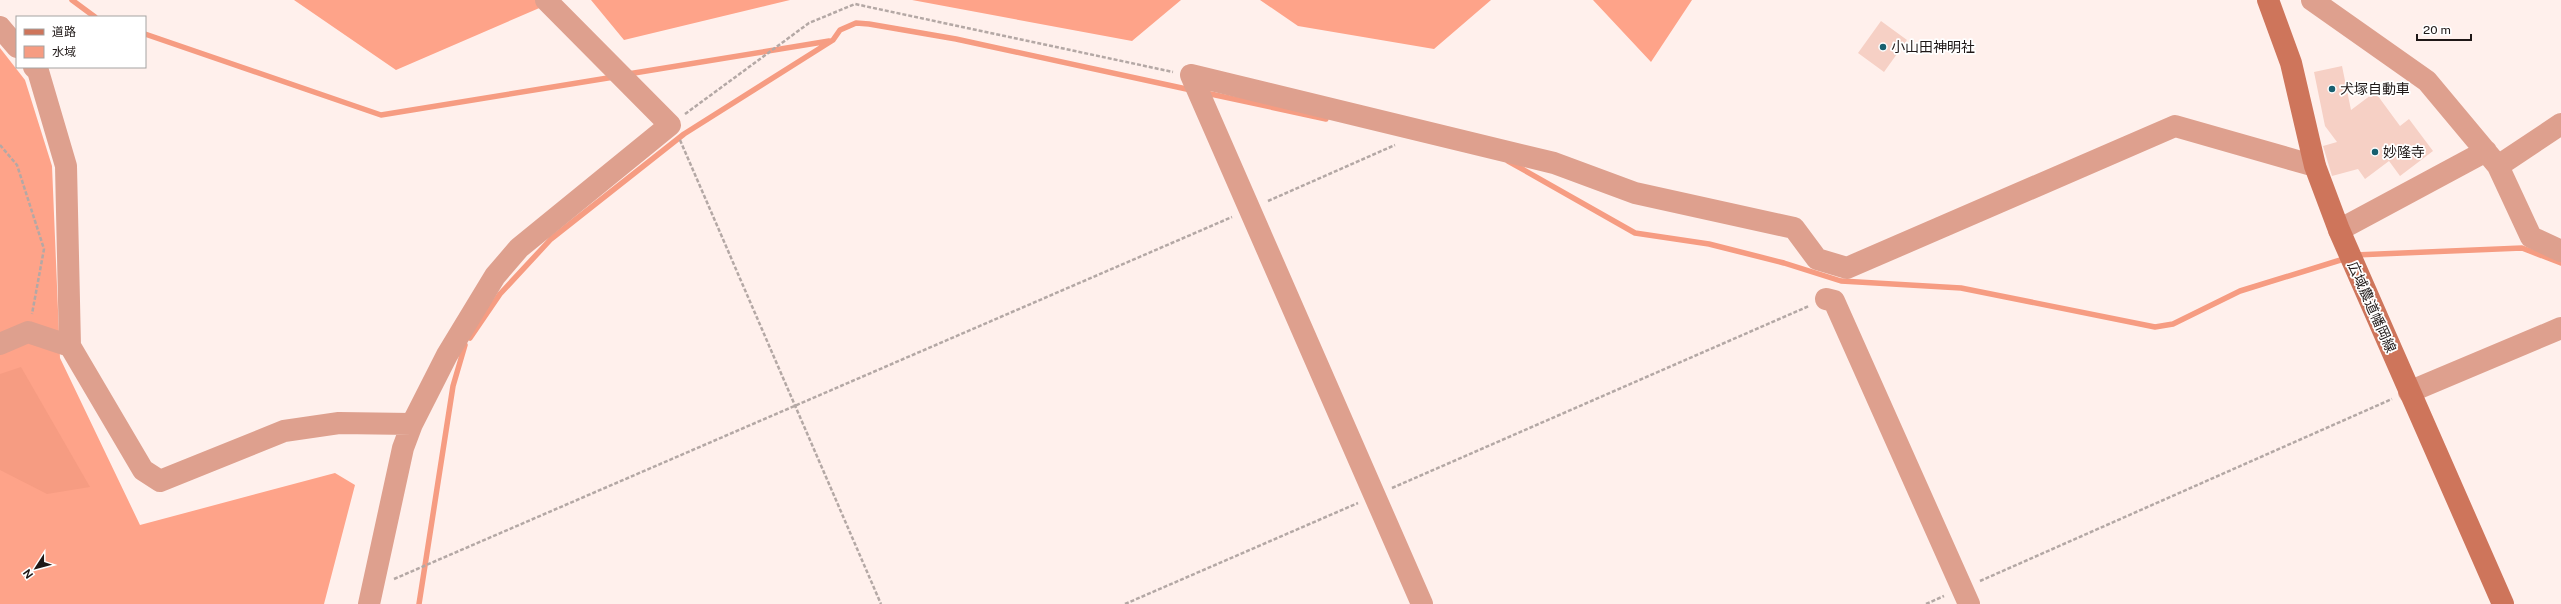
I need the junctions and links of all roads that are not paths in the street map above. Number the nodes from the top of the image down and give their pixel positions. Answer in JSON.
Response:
{"nodes":[{"id":1,"x":546,"y":0,"type":"edge"},
{"id":2,"x":2268,"y":0,"type":"edge"},
{"id":3,"x":2312,"y":0,"type":"edge"},
{"id":4,"x":0,"y":26,"type":"edge"},
{"id":5,"x":16,"y":46,"type":"edge"},
{"id":6,"x":35,"y":68,"type":"edge"},
{"id":7,"x":2561,"y":124,"type":"edge"},
{"id":8,"x":2492,"y":158,"type":"junction"},
{"id":9,"x":2315,"y":166,"type":"junction"},
{"id":10,"x":2342,"y":238,"type":"junction"},
{"id":11,"x":2561,"y":251,"type":"edge"},
{"id":12,"x":1826,"y":299,"type":"road end"},
{"id":13,"x":2561,"y":328,"type":"edge"},
{"id":14,"x":0,"y":344,"type":"edge"},
{"id":15,"x":70,"y":346,"type":"junction"},
{"id":16,"x":2409,"y":392,"type":"junction"},
{"id":17,"x":412,"y":424,"type":"junction"},
{"id":18,"x":371,"y":596,"type":"edge"},
{"id":19,"x":1966,"y":596,"type":"edge"},
{"id":20,"x":1422,"y":604,"type":"edge"},
{"id":21,"x":2502,"y":604,"type":"edge"}],
"edges":[{"from":1,"to":17,"type":"street"},
{"from":2,"to":9,"type":"street","name":"広域農道幡岡線"},
{"from":3,"to":8,"type":"street"},
{"from":4,"to":5,"type":"street"},
{"from":6,"to":15,"type":"street"},
{"from":7,"to":8,"type":"street"},
{"from":8,"to":10,"type":"street"},
{"from":8,"to":11,"type":"street"},
{"from":9,"to":10,"type":"street","name":"広域農道幡岡線"},
{"from":9,"to":20,"type":"street"},
{"from":10,"to":16,"type":"street","name":"広域農道幡岡線"},
{"from":12,"to":19,"type":"street"},
{"from":13,"to":16,"type":"street"},
{"from":14,"to":15,"type":"street"},
{"from":15,"to":17,"type":"street"},
{"from":16,"to":21,"type":"street","name":"広域農道幡岡線"},
{"from":17,"to":18,"type":"street"}]}
